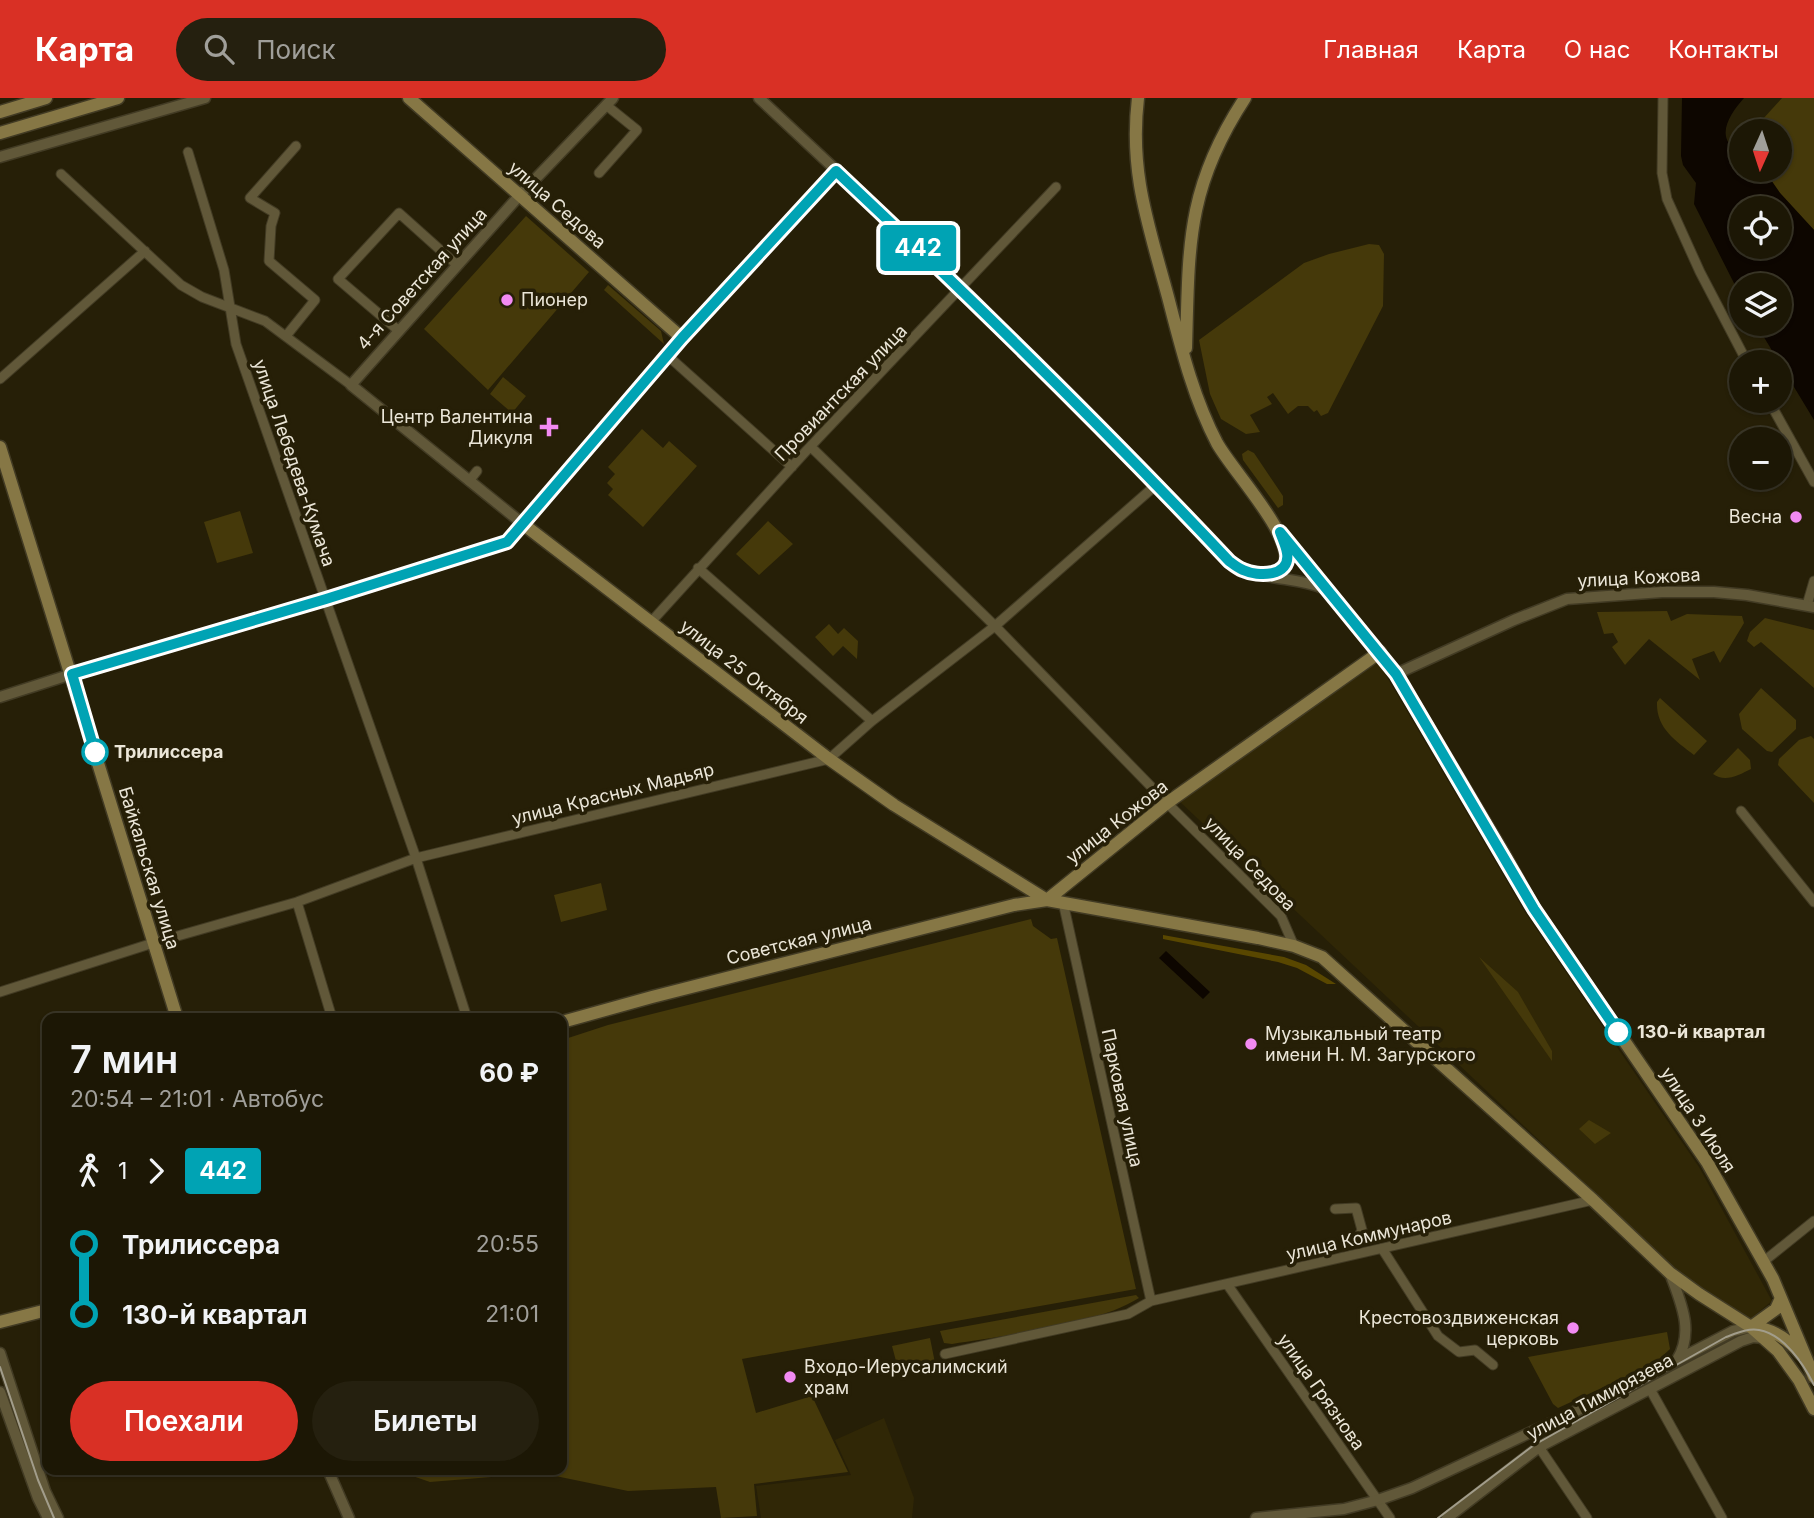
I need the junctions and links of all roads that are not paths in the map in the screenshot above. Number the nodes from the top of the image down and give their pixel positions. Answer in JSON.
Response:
{"nodes":[{"id":1,"x":46,"y":98,"type":"edge"},
{"id":2,"x":118,"y":98,"type":"edge"},
{"id":3,"x":205,"y":98,"type":"edge"},
{"id":4,"x":410,"y":98,"type":"edge"},
{"id":5,"x":760,"y":98,"type":"edge"},
{"id":6,"x":1138,"y":98,"type":"edge"},
{"id":7,"x":1245,"y":98,"type":"edge"},
{"id":8,"x":1662,"y":98,"type":"edge"},
{"id":9,"x":610,"y":102,"type":"edge"},
{"id":10,"x":0,"y":112,"type":"edge"},
{"id":11,"x":0,"y":133,"type":"edge"},
{"id":12,"x":296,"y":146,"type":"dead end"},
{"id":13,"x":188,"y":152,"type":"dead end"},
{"id":14,"x":0,"y":157,"type":"edge"},
{"id":15,"x":836,"y":171,"type":"junction"},
{"id":16,"x":599,"y":173,"type":"dead end"},
{"id":17,"x":61,"y":174,"type":"dead end"},
{"id":18,"x":1056,"y":187,"type":"dead end"},
{"id":19,"x":519,"y":196,"type":"junction"},
{"id":20,"x":145,"y":251,"type":"junction"},
{"id":21,"x":457,"y":265,"type":"junction"},
{"id":22,"x":962,"y":288,"type":"junction"},
{"id":23,"x":231,"y":307,"type":"junction"},
{"id":24,"x":399,"y":331,"type":"junction"},
{"id":25,"x":286,"y":336,"type":"junction"},
{"id":26,"x":682,"y":338,"type":"junction"},
{"id":27,"x":1741,"y":350,"type":"edge"},
{"id":28,"x":667,"y":355,"type":"junction"},
{"id":29,"x":1185,"y":363,"type":"junction"},
{"id":30,"x":0,"y":379,"type":"edge"},
{"id":31,"x":351,"y":385,"type":"junction"},
{"id":32,"x":1776,"y":413,"type":"edge"},
{"id":33,"x":0,"y":447,"type":"edge"},
{"id":34,"x":811,"y":447,"type":"junction"},
{"id":35,"x":792,"y":467,"type":"junction"},
{"id":36,"x":477,"y":471,"type":"dead end"},
{"id":37,"x":469,"y":481,"type":"junction"},
{"id":38,"x":1814,"y":482,"type":"edge"},
{"id":39,"x":1156,"y":485,"type":"junction"},
{"id":40,"x":523,"y":524,"type":"junction"},
{"id":41,"x":1280,"y":532,"type":"junction"},
{"id":42,"x":698,"y":568,"type":"junction"},
{"id":43,"x":1245,"y":572,"type":"junction"},
{"id":44,"x":1814,"y":581,"type":"edge"},
{"id":45,"x":1329,"y":590,"type":"junction"},
{"id":46,"x":326,"y":599,"type":"junction"},
{"id":47,"x":1811,"y":606,"type":"edge"},
{"id":48,"x":651,"y":622,"type":"junction"},
{"id":49,"x":995,"y":626,"type":"junction"},
{"id":50,"x":1380,"y":652,"type":"junction"},
{"id":51,"x":72,"y":674,"type":"junction"},
{"id":52,"x":1396,"y":674,"type":"junction"},
{"id":53,"x":0,"y":697,"type":"edge"},
{"id":54,"x":872,"y":721,"type":"junction"},
{"id":55,"x":829,"y":759,"type":"junction"},
{"id":56,"x":1167,"y":803,"type":"junction"},
{"id":57,"x":1741,"y":811,"type":"dead end"},
{"id":58,"x":416,"y":858,"type":"junction"},
{"id":59,"x":1047,"y":900,"type":"junction"},
{"id":60,"x":297,"y":902,"type":"junction"},
{"id":61,"x":1063,"y":902,"type":"junction"},
{"id":62,"x":1814,"y":902,"type":"edge"},
{"id":63,"x":153,"y":943,"type":"junction"},
{"id":64,"x":1294,"y":946,"type":"junction"},
{"id":65,"x":0,"y":992,"type":"edge"},
{"id":66,"x":175,"y":1013,"type":"edge"},
{"id":67,"x":330,"y":1013,"type":"edge"},
{"id":68,"x":465,"y":1013,"type":"edge"},
{"id":69,"x":567,"y":1021,"type":"edge"},
{"id":70,"x":1594,"y":1200,"type":"junction"},
{"id":71,"x":1335,"y":1209,"type":"dead end"},
{"id":72,"x":1814,"y":1221,"type":"edge"},
{"id":73,"x":1358,"y":1238,"type":"dead end"},
{"id":74,"x":1383,"y":1250,"type":"junction"},
{"id":75,"x":1763,"y":1262,"type":"junction"},
{"id":76,"x":1670,"y":1273,"type":"junction"},
{"id":77,"x":1227,"y":1284,"type":"junction"},
{"id":78,"x":1781,"y":1298,"type":"junction"},
{"id":79,"x":1151,"y":1301,"type":"junction"},
{"id":80,"x":42,"y":1311,"type":"edge"},
{"id":81,"x":0,"y":1322,"type":"edge"},
{"id":82,"x":1751,"y":1327,"type":"junction"},
{"id":83,"x":1763,"y":1338,"type":"junction"},
{"id":84,"x":1741,"y":1341,"type":"junction"},
{"id":85,"x":0,"y":1353,"type":"edge"},
{"id":86,"x":945,"y":1354,"type":"dead end"},
{"id":87,"x":1805,"y":1360,"type":"junction"},
{"id":88,"x":1676,"y":1361,"type":"junction"},
{"id":89,"x":1493,"y":1365,"type":"dead end"},
{"id":90,"x":1814,"y":1377,"type":"edge"},
{"id":91,"x":1650,"y":1390,"type":"junction"},
{"id":92,"x":0,"y":1392,"type":"edge"},
{"id":93,"x":1814,"y":1409,"type":"edge"},
{"id":94,"x":1539,"y":1447,"type":"junction"},
{"id":95,"x":330,"y":1475,"type":"edge"},
{"id":96,"x":1378,"y":1500,"type":"junction"},
{"id":97,"x":48,"y":1518,"type":"edge"},
{"id":98,"x":58,"y":1518,"type":"edge"},
{"id":99,"x":348,"y":1518,"type":"edge"},
{"id":100,"x":1256,"y":1518,"type":"edge"},
{"id":101,"x":1390,"y":1518,"type":"edge"},
{"id":102,"x":1447,"y":1518,"type":"edge"},
{"id":103,"x":1587,"y":1518,"type":"edge"},
{"id":104,"x":1722,"y":1518,"type":"edge"}],
"edges":[{"from":1,"to":10,"type":"main road"},
{"from":2,"to":11,"type":"main road"},
{"from":3,"to":14,"type":"street"},
{"from":4,"to":19,"type":"main road","name":"улица Седова"},
{"from":5,"to":15,"type":"street"},
{"from":6,"to":29,"type":"main road","name":"улица 3 Июля"},
{"from":7,"to":29,"type":"main road"},
{"from":8,"to":27,"type":"street"},
{"from":9,"to":16,"type":"street"},
{"from":9,"to":19,"type":"street","name":"4-я Советская улица"},
{"from":12,"to":25,"type":"street"},
{"from":13,"to":23,"type":"street","name":"улица Лебедева-Кумача"},
{"from":15,"to":22,"type":"street"},
{"from":15,"to":26,"type":"street"},
{"from":17,"to":20,"type":"street","name":"улица 25 Октября"},
{"from":18,"to":22,"type":"street","name":"Провиантская улица"},
{"from":19,"to":21,"type":"street","name":"4-я Советская улица"},
{"from":19,"to":26,"type":"main road","name":"улица Седова"},
{"from":20,"to":23,"type":"street","name":"улица 25 Октября"},
{"from":20,"to":30,"type":"street"},
{"from":21,"to":24,"type":"street","name":"4-я Советская улица"},
{"from":21,"to":24,"type":"street"},
{"from":22,"to":34,"type":"street","name":"Провиантская улица"},
{"from":22,"to":39,"type":"street"},
{"from":23,"to":25,"type":"street","name":"улица 25 Октября"},
{"from":23,"to":46,"type":"street","name":"улица Лебедева-Кумача"},
{"from":24,"to":31,"type":"street","name":"4-я Советская улица"},
{"from":25,"to":31,"type":"street","name":"улица 25 Октября"},
{"from":26,"to":28,"type":"main road"},
{"from":28,"to":35,"type":"street"},
{"from":28,"to":40,"type":"main road"},
{"from":29,"to":41,"type":"main road","name":"улица 3 Июля"},
{"from":31,"to":37,"type":"street","name":"улица 25 Октября"},
{"from":32,"to":38,"type":"street"},
{"from":33,"to":51,"type":"main road","name":"Байкальская улица"},
{"from":34,"to":35,"type":"street","name":"Провиантская улица"},
{"from":34,"to":49,"type":"street","name":"улица Седова"},
{"from":35,"to":42,"type":"street","name":"Провиантская улица"},
{"from":36,"to":37,"type":"street"},
{"from":37,"to":40,"type":"street","name":"улица 25 Октября"},
{"from":39,"to":43,"type":"street"},
{"from":39,"to":49,"type":"street","name":"улица Красных Мадьяр"},
{"from":40,"to":46,"type":"main road"},
{"from":40,"to":48,"type":"main road","name":"улица 25 Октября"},
{"from":41,"to":43,"type":"main road"},
{"from":41,"to":45,"type":"main road","name":"улица 3 Июля"},
{"from":42,"to":48,"type":"street","name":"Провиантская улица"},
{"from":42,"to":54,"type":"street"},
{"from":43,"to":45,"type":"street"},
{"from":44,"to":47,"type":"street"},
{"from":45,"to":50,"type":"main road","name":"улица 3 Июля"},
{"from":46,"to":51,"type":"main road"},
{"from":46,"to":58,"type":"street","name":"улица Лебедева-Кумача"},
{"from":47,"to":52,"type":"street","name":"улица Кожова"},
{"from":48,"to":55,"type":"main road","name":"улица 25 Октября"},
{"from":49,"to":54,"type":"street","name":"улица Красных Мадьяр"},
{"from":49,"to":56,"type":"street","name":"улица Седова"},
{"from":50,"to":52,"type":"main road","name":"улица 3 Июля"},
{"from":50,"to":56,"type":"main road","name":"улица Кожова"},
{"from":51,"to":53,"type":"street"},
{"from":51,"to":63,"type":"main road","name":"Байкальская улица"},
{"from":52,"to":75,"type":"main road","name":"улица 3 Июля"},
{"from":54,"to":55,"type":"street","name":"улица Красных Мадьяр"},
{"from":55,"to":58,"type":"street","name":"улица Красных Мадьяр"},
{"from":55,"to":59,"type":"main road","name":"улица 25 Октября"},
{"from":56,"to":59,"type":"main road","name":"улица Кожова"},
{"from":56,"to":64,"type":"street","name":"улица Седова"},
{"from":57,"to":62,"type":"street"},
{"from":58,"to":60,"type":"street","name":"улица Красных Мадьяр"},
{"from":58,"to":68,"type":"street","name":"улица Лебедева-Кумача"},
{"from":59,"to":61,"type":"main road","name":"улица 25 Октября"},
{"from":59,"to":69,"type":"main road","name":"Советская улица"},
{"from":60,"to":63,"type":"street","name":"улица Красных Мадьяр"},
{"from":60,"to":67,"type":"street"},
{"from":61,"to":64,"type":"main road","name":"улица 25 Октября"},
{"from":61,"to":79,"type":"street","name":"Парковая улица"},
{"from":63,"to":65,"type":"street","name":"улица Красных Мадьяр"},
{"from":63,"to":66,"type":"main road","name":"Байкальская улица"},
{"from":64,"to":70,"type":"main road"},
{"from":70,"to":74,"type":"street","name":"улица Коммунаров"},
{"from":70,"to":76,"type":"main road"},
{"from":71,"to":73,"type":"street"},
{"from":72,"to":75,"type":"street"},
{"from":74,"to":77,"type":"street","name":"улица Коммунаров"},
{"from":74,"to":89,"type":"street"},
{"from":75,"to":78,"type":"main road","name":"улица 3 Июля"},
{"from":76,"to":82,"type":"main road"},
{"from":76,"to":88,"type":"street"},
{"from":77,"to":79,"type":"street","name":"улица Коммунаров"},
{"from":77,"to":96,"type":"street","name":"улица Грязнова"},
{"from":78,"to":82,"type":"main road"},
{"from":78,"to":87,"type":"main road","name":"улица 3 Июля"},
{"from":79,"to":86,"type":"street","name":"улица Коммунаров"},
{"from":80,"to":81,"type":"main road"},
{"from":82,"to":83,"type":"main road"},
{"from":82,"to":84,"type":"street"},
{"from":82,"to":87,"type":"main road"},
{"from":82,"to":88,"type":"street","name":"улица Тимирязева"},
{"from":83,"to":84,"type":"street"},
{"from":83,"to":93,"type":"main road"},
{"from":84,"to":91,"type":"street","name":"улица Тимирязева"},
{"from":85,"to":98,"type":"street"},
{"from":87,"to":90,"type":"main road"},
{"from":88,"to":96,"type":"street","name":"улица Тимирязева"},
{"from":91,"to":94,"type":"street","name":"улица Тимирязева"},
{"from":91,"to":104,"type":"street"},
{"from":92,"to":97,"type":"street"},
{"from":94,"to":102,"type":"street","name":"улица Тимирязева"},
{"from":94,"to":103,"type":"street"},
{"from":95,"to":99,"type":"street"},
{"from":96,"to":100,"type":"street","name":"улица Тимирязева"},
{"from":96,"to":101,"type":"street","name":"улица Грязнова"}]}
